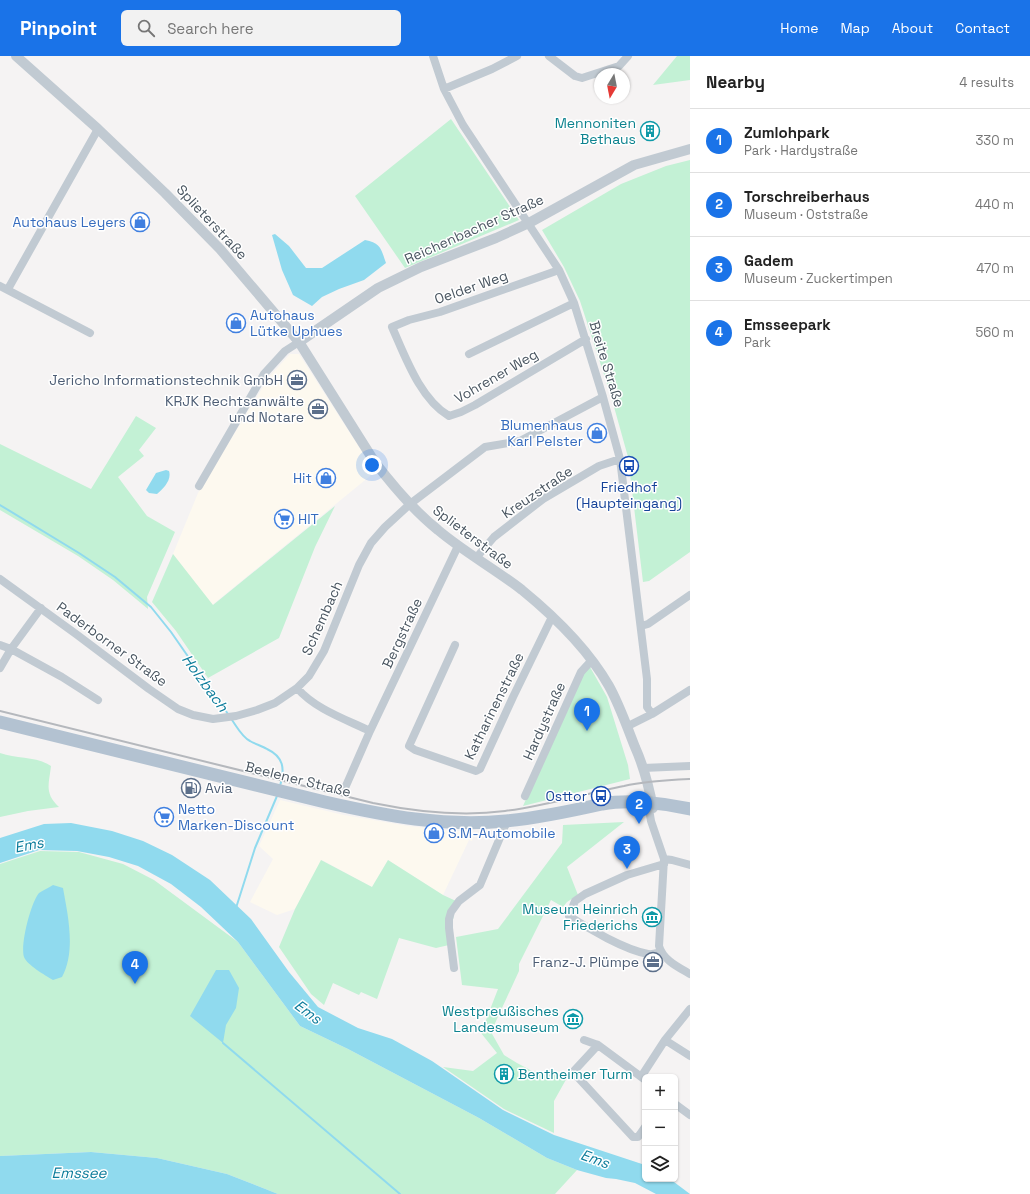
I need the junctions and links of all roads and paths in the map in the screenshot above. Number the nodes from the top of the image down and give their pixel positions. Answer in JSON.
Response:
{"nodes":[{"id":1,"x":16,"y":56,"type":"edge"},
{"id":2,"x":433,"y":56,"type":"edge"},
{"id":3,"x":517,"y":56,"type":"edge"},
{"id":4,"x":549,"y":56,"type":"edge"},
{"id":5,"x":628,"y":56,"type":"edge"},
{"id":6,"x":444,"y":89,"type":"junction"},
{"id":7,"x":98,"y":129,"type":"junction"},
{"id":8,"x":690,"y":149,"type":"edge"},
{"id":9,"x":529,"y":223,"type":"junction"},
{"id":10,"x":559,"y":270,"type":"junction"},
{"id":11,"x":0,"y":286,"type":"edge"},
{"id":12,"x":8,"y":289,"type":"junction"},
{"id":13,"x":574,"y":303,"type":"junction"},
{"id":14,"x":392,"y":327,"type":"joint"},
{"id":15,"x":90,"y":333,"type":"dead end"},
{"id":16,"x":586,"y":339,"type":"junction"},
{"id":17,"x":299,"y":342,"type":"junction"},
{"id":18,"x":469,"y":354,"type":"dead end"},
{"id":19,"x":603,"y":397,"type":"junction"},
{"id":20,"x":620,"y":459,"type":"junction"},
{"id":21,"x":199,"y":486,"type":"dead end"},
{"id":22,"x":410,"y":504,"type":"junction"},
{"id":23,"x":458,"y":546,"type":"junction"},
{"id":24,"x":476,"y":558,"type":"junction"},
{"id":25,"x":0,"y":579,"type":"edge"},
{"id":26,"x":690,"y":595,"type":"edge"},
{"id":27,"x":41,"y":608,"type":"junction"},
{"id":28,"x":552,"y":618,"type":"junction"},
{"id":29,"x":641,"y":626,"type":"junction"},
{"id":30,"x":0,"y":645,"type":"edge"},
{"id":31,"x":455,"y":645,"type":"dead end"},
{"id":32,"x":12,"y":649,"type":"junction"},
{"id":33,"x":592,"y":660,"type":"junction"},
{"id":34,"x":0,"y":668,"type":"edge"},
{"id":35,"x":297,"y":688,"type":"junction"},
{"id":36,"x":690,"y":690,"type":"edge"},
{"id":37,"x":98,"y":700,"type":"dead end"},
{"id":38,"x":652,"y":714,"type":"junction"},
{"id":39,"x":213,"y":719,"type":"joint"},
{"id":40,"x":0,"y":722,"type":"edge"},
{"id":41,"x":628,"y":726,"type":"junction"},
{"id":42,"x":370,"y":731,"type":"junction"},
{"id":43,"x":635,"y":747,"type":"junction"},
{"id":44,"x":690,"y":766,"type":"edge"},
{"id":45,"x":643,"y":768,"type":"junction"},
{"id":46,"x":345,"y":788,"type":"dead end"},
{"id":47,"x":525,"y":796,"type":"dead end"},
{"id":48,"x":651,"y":806,"type":"junction"},
{"id":49,"x":690,"y":810,"type":"edge"},
{"id":50,"x":507,"y":821,"type":"junction"},
{"id":51,"x":664,"y":862,"type":"junction"},
{"id":52,"x":690,"y":866,"type":"edge"},
{"id":53,"x":661,"y":952,"type":"junction"},
{"id":54,"x":454,"y":968,"type":"dead end"},
{"id":55,"x":690,"y":974,"type":"edge"},
{"id":56,"x":690,"y":1009,"type":"edge"},
{"id":57,"x":584,"y":1040,"type":"dead end"},
{"id":58,"x":665,"y":1040,"type":"junction"},
{"id":59,"x":598,"y":1045,"type":"junction"},
{"id":60,"x":690,"y":1056,"type":"edge"},
{"id":61,"x":645,"y":1074,"type":"edge"},
{"id":62,"x":642,"y":1077,"type":"edge"},
{"id":63,"x":678,"y":1106,"type":"edge"},
{"id":64,"x":690,"y":1115,"type":"edge"},
{"id":65,"x":642,"y":1131,"type":"edge"}],
"edges":[{"from":1,"to":7,"type":"street","name":"Splieterstraße"},
{"from":2,"to":6,"type":"street","name":"Breite Straße"},
{"from":3,"to":6,"type":"street"},
{"from":4,"to":5,"type":"street"},
{"from":6,"to":9,"type":"street","name":"Breite Straße"},
{"from":7,"to":12,"type":"street"},
{"from":7,"to":17,"type":"street","name":"Splieterstraße"},
{"from":8,"to":9,"type":"street","name":"Reichenbacher Straße"},
{"from":9,"to":10,"type":"street","name":"Breite Straße"},
{"from":9,"to":17,"type":"street","name":"Reichenbacher Straße"},
{"from":10,"to":13,"type":"street","name":"Breite Straße"},
{"from":10,"to":14,"type":"street","name":"Oelder Weg"},
{"from":11,"to":12,"type":"street"},
{"from":12,"to":15,"type":"street"},
{"from":13,"to":16,"type":"street","name":"Breite Straße"},
{"from":13,"to":18,"type":"street"},
{"from":14,"to":16,"type":"street","name":"Vohrener Weg"},
{"from":16,"to":19,"type":"street","name":"Breite Straße"},
{"from":17,"to":21,"type":"street"},
{"from":17,"to":22,"type":"street","name":"Splieterstraße"},
{"from":19,"to":20,"type":"street","name":"Breite Straße"},
{"from":19,"to":22,"type":"street","name":"Schembach"},
{"from":20,"to":24,"type":"street","name":"Kreuzstraße"},
{"from":20,"to":29,"type":"street","name":"Breite Straße"},
{"from":22,"to":23,"type":"street","name":"Splieterstraße"},
{"from":22,"to":35,"type":"street","name":"Schembach"},
{"from":23,"to":24,"type":"street","name":"Splieterstraße"},
{"from":23,"to":42,"type":"street","name":"Bergstraße"},
{"from":24,"to":28,"type":"street","name":"Splieterstraße"},
{"from":25,"to":27,"type":"street","name":"Paderborner Straße"},
{"from":26,"to":29,"type":"street"},
{"from":27,"to":32,"type":"street"},
{"from":27,"to":39,"type":"street","name":"Paderborner Straße"},
{"from":28,"to":31,"type":"street","name":"Katharinenstraße"},
{"from":28,"to":33,"type":"street","name":"Splieterstraße"},
{"from":29,"to":38,"type":"street","name":"Breite Straße"},
{"from":30,"to":32,"type":"street"},
{"from":32,"to":34,"type":"street"},
{"from":32,"to":37,"type":"street"},
{"from":33,"to":41,"type":"street","name":"Splieterstraße"},
{"from":33,"to":47,"type":"street","name":"Hardystraße"},
{"from":35,"to":39,"type":"street","name":"Schembach"},
{"from":35,"to":42,"type":"street"},
{"from":36,"to":38,"type":"street"},
{"from":38,"to":41,"type":"street"},
{"from":40,"to":50,"type":"main road","name":"Beelener Straße"},
{"from":41,"to":43,"type":"street","name":"Splieterstraße"},
{"from":42,"to":46,"type":"street","name":"Bergstraße"},
{"from":43,"to":45,"type":"street","name":"Splieterstraße"},
{"from":43,"to":48,"type":"street","name":"Splieterstraße"},
{"from":44,"to":45,"type":"street"},
{"from":45,"to":48,"type":"street","name":"Splieterstraße"},
{"from":48,"to":49,"type":"main road","name":"Beelener Straße"},
{"from":48,"to":50,"type":"main road","name":"Beelener Straße"},
{"from":48,"to":51,"type":"street"},
{"from":50,"to":54,"type":"street"},
{"from":51,"to":52,"type":"street"},
{"from":51,"to":53,"type":"street"},
{"from":51,"to":53,"type":"street"},
{"from":53,"to":55,"type":"street"},
{"from":56,"to":58,"type":"street"},
{"from":57,"to":59,"type":"street"},
{"from":58,"to":60,"type":"street"},
{"from":58,"to":61,"type":"street"},
{"from":59,"to":62,"type":"street"},
{"from":59,"to":65,"type":"street"},
{"from":63,"to":64,"type":"street"}]}
